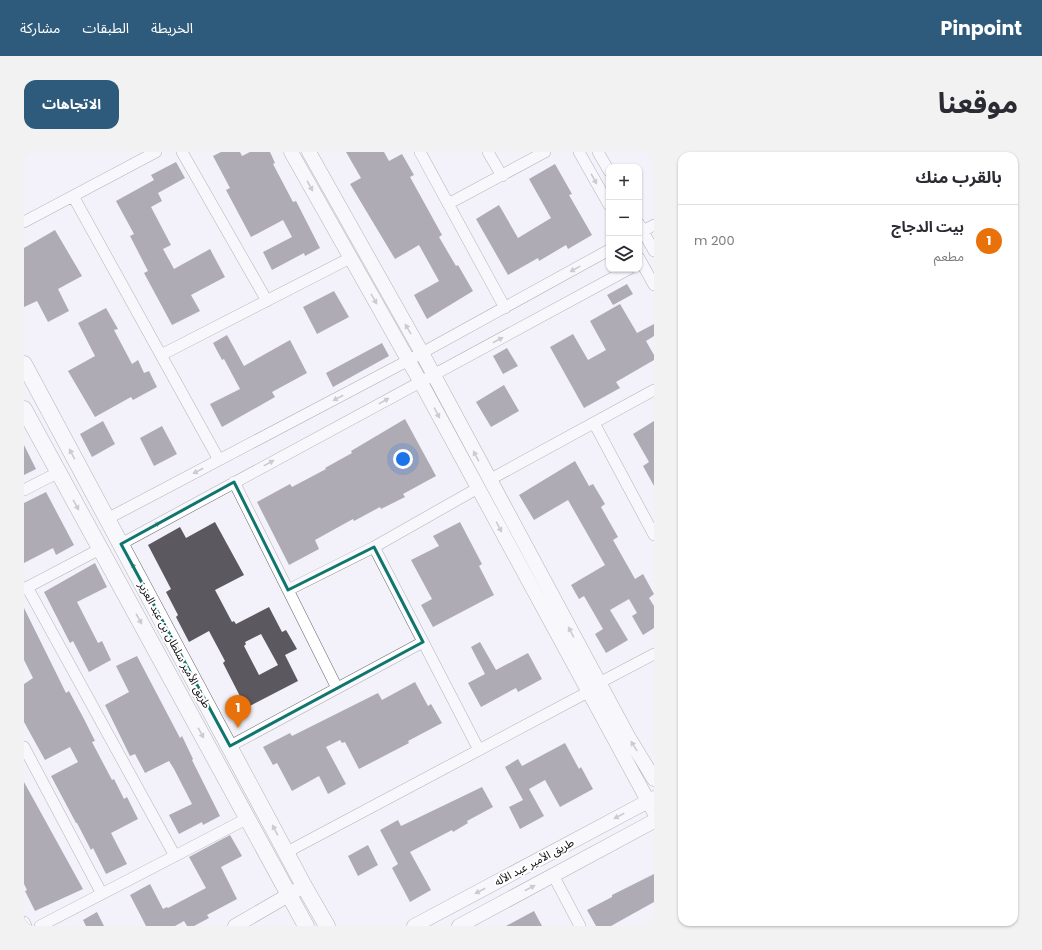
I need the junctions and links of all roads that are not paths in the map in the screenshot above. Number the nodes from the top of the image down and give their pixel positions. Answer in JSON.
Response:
{"nodes":[{"id":1,"x":156,"y":152,"type":"edge"},
{"id":2,"x":182,"y":152,"type":"edge"},
{"id":3,"x":291,"y":152,"type":"edge"},
{"id":4,"x":308,"y":152,"type":"edge"},
{"id":5,"x":420,"y":152,"type":"edge"},
{"id":6,"x":488,"y":152,"type":"edge"},
{"id":7,"x":545,"y":152,"type":"edge"},
{"id":8,"x":579,"y":152,"type":"edge"},
{"id":9,"x":598,"y":152,"type":"edge"},
{"id":10,"x":606,"y":166,"type":"edge"},
{"id":11,"x":502,"y":176,"type":"junction"},
{"id":12,"x":73,"y":196,"type":"junction"},
{"id":13,"x":606,"y":200,"type":"edge"},
{"id":14,"x":448,"y":204,"type":"junction"},
{"id":15,"x":24,"y":222,"type":"edge"},
{"id":16,"x":654,"y":225,"type":"edge"},
{"id":17,"x":642,"y":229,"type":"edge"},
{"id":18,"x":642,"y":233,"type":"edge"},
{"id":19,"x":654,"y":251,"type":"edge"},
{"id":20,"x":606,"y":252,"type":"edge"},
{"id":21,"x":654,"y":254,"type":"edge"},
{"id":22,"x":350,"y":258,"type":"junction"},
{"id":23,"x":642,"y":261,"type":"edge"},
{"id":24,"x":642,"y":265,"type":"edge"},
{"id":25,"x":623,"y":272,"type":"edge"},
{"id":26,"x":654,"y":285,"type":"edge"},
{"id":27,"x":267,"y":301,"type":"junction"},
{"id":28,"x":505,"y":308,"type":"junction"},
{"id":29,"x":422,"y":353,"type":"junction"},
{"id":30,"x":161,"y":355,"type":"junction"},
{"id":31,"x":409,"y":360,"type":"junction"},
{"id":32,"x":24,"y":364,"type":"edge"},
{"id":33,"x":433,"y":375,"type":"junction"},
{"id":34,"x":420,"y":381,"type":"junction"},
{"id":35,"x":654,"y":390,"type":"edge"},
{"id":36,"x":24,"y":409,"type":"edge"},
{"id":37,"x":594,"y":423,"type":"junction"},
{"id":38,"x":219,"y":460,"type":"junction"},
{"id":39,"x":59,"y":472,"type":"junction"},
{"id":40,"x":234,"y":482,"type":"junction"},
{"id":41,"x":483,"y":484,"type":"junction"},
{"id":42,"x":24,"y":490,"type":"edge"},
{"id":43,"x":107,"y":519,"type":"junction"},
{"id":44,"x":654,"y":535,"type":"edge"},
{"id":45,"x":121,"y":544,"type":"junction"},
{"id":46,"x":374,"y":547,"type":"junction"},
{"id":47,"x":100,"y":549,"type":"junction"},
{"id":48,"x":25,"y":588,"type":"edge"},
{"id":49,"x":288,"y":590,"type":"junction"},
{"id":50,"x":423,"y":642,"type":"junction"},
{"id":51,"x":654,"y":654,"type":"edge"},
{"id":52,"x":599,"y":683,"type":"junction"},
{"id":53,"x":337,"y":688,"type":"junction"},
{"id":54,"x":588,"y":692,"type":"junction"},
{"id":55,"x":24,"y":746,"type":"edge"},
{"id":56,"x":230,"y":746,"type":"junction"},
{"id":57,"x":479,"y":750,"type":"junction"},
{"id":58,"x":654,"y":779,"type":"edge"},
{"id":59,"x":652,"y":804,"type":"edge"},
{"id":60,"x":248,"y":818,"type":"junction"},
{"id":61,"x":654,"y":821,"type":"edge"},
{"id":62,"x":287,"y":852,"type":"junction"},
{"id":63,"x":175,"y":856,"type":"junction"},
{"id":64,"x":553,"y":875,"type":"junction"},
{"id":65,"x":304,"y":886,"type":"junction"},
{"id":66,"x":102,"y":894,"type":"junction"},
{"id":67,"x":288,"y":894,"type":"junction"},
{"id":68,"x":24,"y":922,"type":"edge"},
{"id":69,"x":26,"y":926,"type":"edge"},
{"id":70,"x":40,"y":926,"type":"edge"},
{"id":71,"x":235,"y":926,"type":"edge"},
{"id":72,"x":306,"y":926,"type":"edge"},
{"id":73,"x":327,"y":926,"type":"edge"},
{"id":74,"x":414,"y":926,"type":"edge"},
{"id":75,"x":459,"y":926,"type":"edge"},
{"id":76,"x":580,"y":926,"type":"edge"}],
"edges":[{"from":1,"to":12,"type":"street"},
{"from":2,"to":27,"type":"street"},
{"from":3,"to":22,"type":"street","one_way":true},
{"from":29,"to":4,"type":"street","one_way":true},
{"from":5,"to":14,"type":"street"},
{"from":6,"to":11,"type":"street"},
{"from":7,"to":11,"type":"street"},
{"from":8,"to":13,"type":"street","one_way":true},
{"from":9,"to":10,"type":"street"},
{"from":11,"to":14,"type":"street"},
{"from":12,"to":15,"type":"street"},
{"from":12,"to":30,"type":"street"},
{"from":14,"to":28,"type":"street"},
{"from":16,"to":17,"type":"street"},
{"from":18,"to":19,"type":"street"},
{"from":20,"to":28,"type":"street","one_way":true},
{"from":21,"to":23,"type":"street"},
{"from":22,"to":27,"type":"street"},
{"from":22,"to":31,"type":"street","one_way":true},
{"from":24,"to":26,"type":"street"},
{"from":33,"to":25,"type":"street","one_way":true},
{"from":27,"to":30,"type":"street"},
{"from":28,"to":29,"type":"street"},
{"from":29,"to":31,"type":"street"},
{"from":29,"to":33,"type":"street"},
{"from":30,"to":38,"type":"street"},
{"from":31,"to":34,"type":"street"},
{"from":31,"to":38,"type":"street","one_way":true},
{"from":43,"to":32,"type":"main road","name":"طريق الأمير سلطان بن عبد العزيز","one_way":true},
{"from":33,"to":34,"type":"street"},
{"from":41,"to":33,"type":"street","one_way":true},
{"from":40,"to":34,"type":"street","one_way":true},
{"from":34,"to":41,"type":"street","one_way":true},
{"from":35,"to":37,"type":"street"},
{"from":36,"to":39,"type":"main road","name":"طريق الأمير سلطان بن عبد العزيز"},
{"from":37,"to":41,"type":"street"},
{"from":37,"to":44,"type":"street"},
{"from":38,"to":43,"type":"street","one_way":true},
{"from":39,"to":42,"type":"street"},
{"from":39,"to":47,"type":"main road","name":"طريق الأمير سلطان بن عبد العزيز","one_way":true},
{"from":45,"to":40,"type":"street","one_way":true},
{"from":40,"to":49,"type":"street"},
{"from":41,"to":46,"type":"street"},
{"from":52,"to":41,"type":"street","one_way":true},
{"from":41,"to":54,"type":"street","one_way":true},
{"from":43,"to":45,"type":"main road","name":"طريق الأمير سلطان بن عبد العزيز"},
{"from":56,"to":45,"type":"main road","name":"طريق الأمير سلطان بن عبد العزيز","one_way":true},
{"from":46,"to":49,"type":"street"},
{"from":46,"to":50,"type":"street"},
{"from":47,"to":48,"type":"street"},
{"from":47,"to":60,"type":"main road","name":"طريق الأمير سلطان بن عبد العزيز","one_way":true},
{"from":48,"to":63,"type":"street"},
{"from":49,"to":53,"type":"street"},
{"from":50,"to":53,"type":"street"},
{"from":50,"to":57,"type":"street"},
{"from":51,"to":52,"type":"street"},
{"from":58,"to":52,"type":"street","one_way":true},
{"from":53,"to":56,"type":"street"},
{"from":54,"to":57,"type":"street"},
{"from":54,"to":59,"type":"street"},
{"from":55,"to":66,"type":"street"},
{"from":62,"to":56,"type":"main road","name":"طريق الأمير سلطان بن عبد العزيز","one_way":true},
{"from":57,"to":62,"type":"street"},
{"from":59,"to":74,"type":"street","name":"طريق الأمير عبد الأله","one_way":true},
{"from":60,"to":63,"type":"street"},
{"from":60,"to":67,"type":"main road","name":"طريق الأمير سلطان بن عبد العزيز"},
{"from":61,"to":64,"type":"street","name":"طريق الأمير عبد الأله"},
{"from":62,"to":65,"type":"main road","name":"طريق الأمير سلطان بن عبد العزيز"},
{"from":63,"to":66,"type":"street"},
{"from":75,"to":64,"type":"street","name":"طريق الأمير عبد الأله","one_way":true},
{"from":64,"to":76,"type":"street"},
{"from":65,"to":67,"type":"street"},
{"from":65,"to":73,"type":"main road","name":"طريق الأمير سلطان بن عبد العزيز"},
{"from":66,"to":70,"type":"street"},
{"from":67,"to":71,"type":"street"},
{"from":67,"to":72,"type":"main road","name":"طريق الأمير سلطان بن عبد العزيز"},
{"from":68,"to":69,"type":"street"}]}
